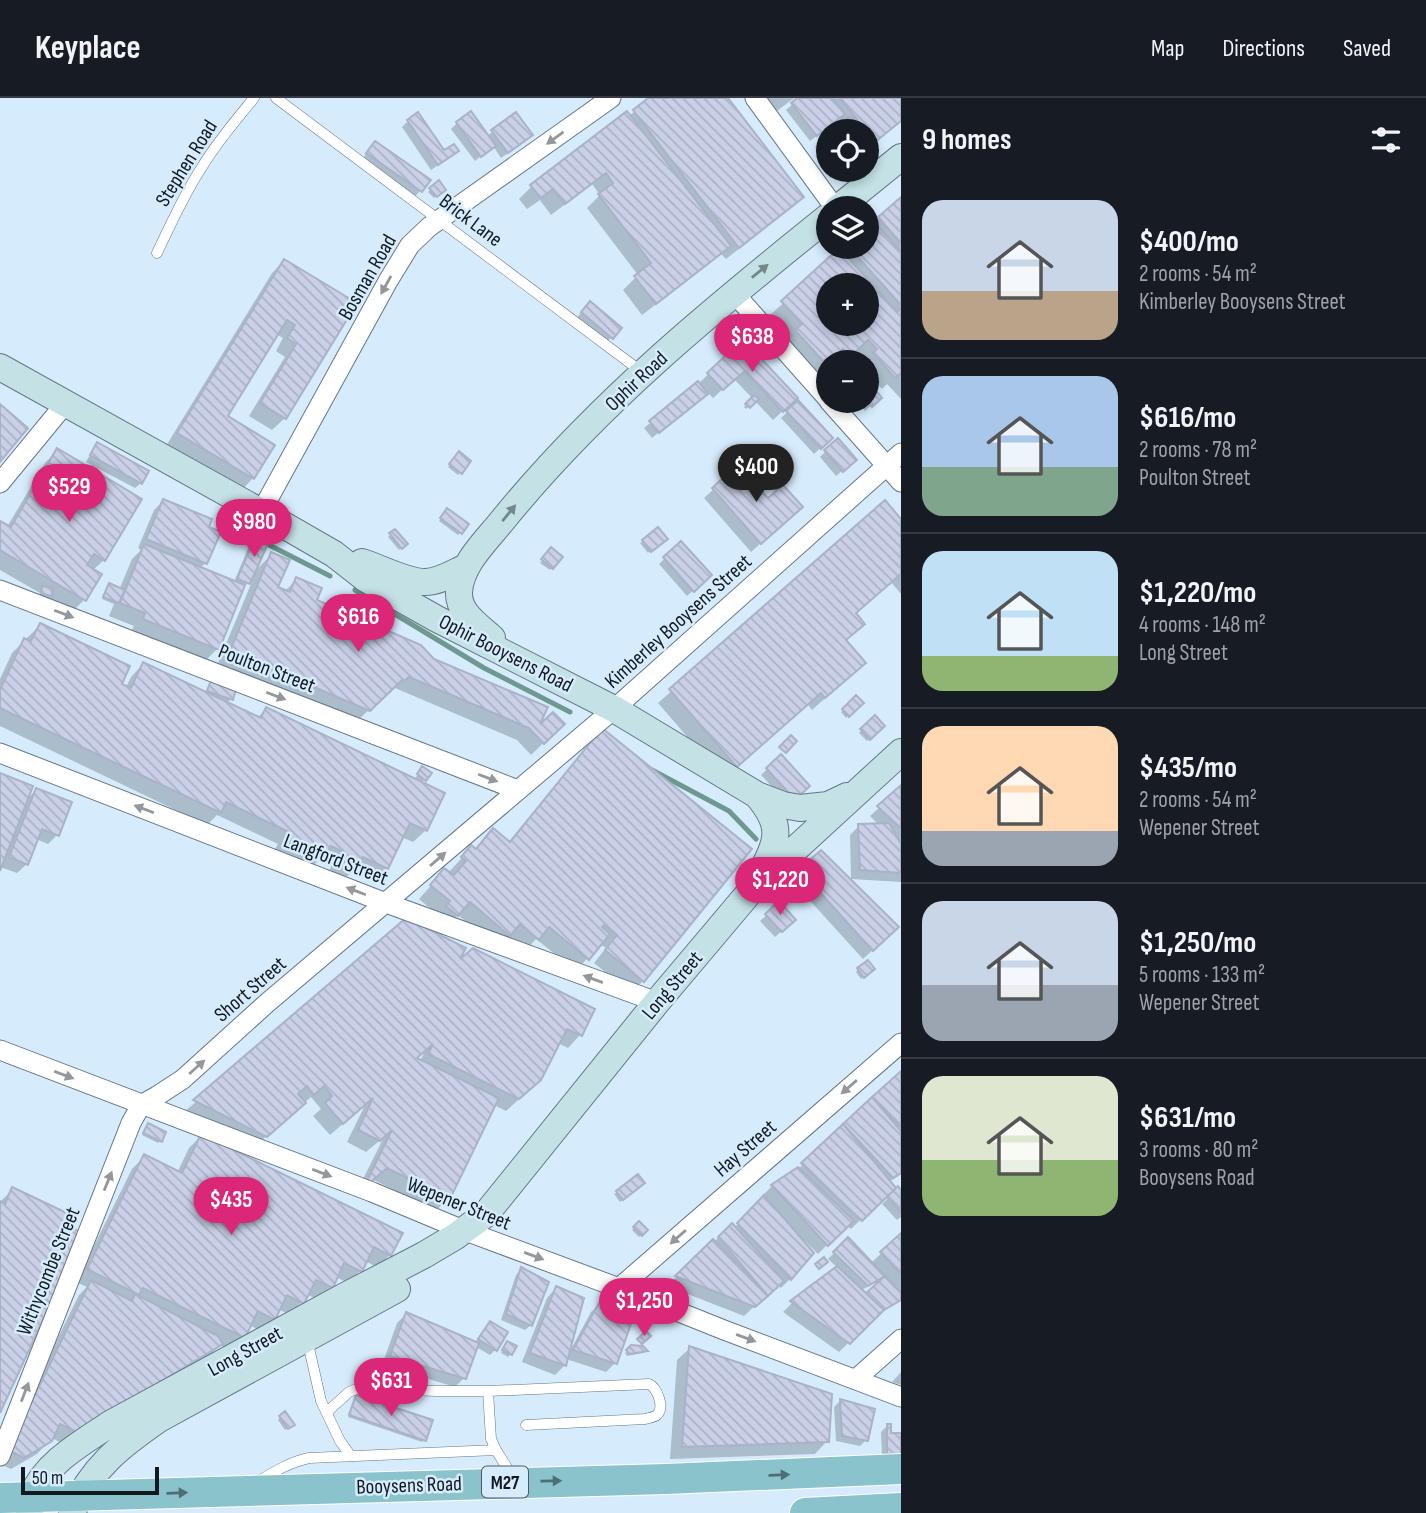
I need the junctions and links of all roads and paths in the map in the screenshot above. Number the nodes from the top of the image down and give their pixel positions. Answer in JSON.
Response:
{"nodes":[{"id":1,"x":254,"y":98,"type":"edge"},
{"id":2,"x":275,"y":98,"type":"edge"},
{"id":3,"x":611,"y":98,"type":"edge"},
{"id":4,"x":755,"y":98,"type":"edge"},
{"id":5,"x":901,"y":157,"type":"edge"},
{"id":6,"x":828,"y":196,"type":"edge"},
{"id":7,"x":852,"y":196,"type":"edge"},
{"id":8,"x":441,"y":220,"type":"junction"},
{"id":9,"x":816,"y":227,"type":"edge"},
{"id":10,"x":157,"y":253,"type":"dead end"},
{"id":11,"x":734,"y":293,"type":"junction"},
{"id":12,"x":0,"y":367,"type":"edge"},
{"id":13,"x":643,"y":372,"type":"junction"},
{"id":14,"x":816,"y":386,"type":"edge"},
{"id":15,"x":65,"y":404,"type":"junction"},
{"id":16,"x":843,"y":413,"type":"edge"},
{"id":17,"x":894,"y":459,"type":"edge"},
{"id":18,"x":901,"y":482,"type":"edge"},
{"id":19,"x":0,"y":483,"type":"edge"},
{"id":20,"x":261,"y":512,"type":"junction"},
{"id":21,"x":334,"y":554,"type":"junction"},
{"id":22,"x":466,"y":567,"type":"junction"},
{"id":23,"x":0,"y":590,"type":"edge"},
{"id":24,"x":508,"y":656,"type":"junction"},
{"id":25,"x":614,"y":709,"type":"junction"},
{"id":26,"x":901,"y":751,"type":"edge"},
{"id":27,"x":0,"y":754,"type":"edge"},
{"id":28,"x":519,"y":790,"type":"junction"},
{"id":29,"x":858,"y":792,"type":"junction"},
{"id":30,"x":757,"y":795,"type":"junction"},
{"id":31,"x":754,"y":887,"type":"junction"},
{"id":32,"x":386,"y":903,"type":"junction"},
{"id":33,"x":657,"y":1002,"type":"junction"},
{"id":34,"x":901,"y":1043,"type":"edge"},
{"id":35,"x":0,"y":1050,"type":"edge"},
{"id":36,"x":141,"y":1105,"type":"junction"},
{"id":37,"x":476,"y":1227,"type":"junction"},
{"id":38,"x":619,"y":1288,"type":"junction"},
{"id":39,"x":307,"y":1339,"type":"junction"},
{"id":40,"x":901,"y":1339,"type":"edge"},
{"id":41,"x":209,"y":1371,"type":"junction"},
{"id":42,"x":856,"y":1379,"type":"junction"},
{"id":43,"x":488,"y":1391,"type":"junction"},
{"id":44,"x":901,"y":1397,"type":"edge"},
{"id":45,"x":327,"y":1412,"type":"junction"},
{"id":46,"x":526,"y":1425,"type":"dead end"},
{"id":47,"x":496,"y":1450,"type":"junction"},
{"id":48,"x":350,"y":1455,"type":"junction"},
{"id":49,"x":0,"y":1456,"type":"edge"},
{"id":50,"x":901,"y":1469,"type":"edge"},
{"id":51,"x":516,"y":1482,"type":"junction"},
{"id":52,"x":242,"y":1491,"type":"junction"},
{"id":53,"x":0,"y":1498,"type":"edge"},
{"id":54,"x":53,"y":1503,"type":"edge"},
{"id":55,"x":901,"y":1508,"type":"edge"},
{"id":56,"x":805,"y":1513,"type":"edge"}],
"edges":[{"from":1,"to":10,"type":"lane","name":"Stephen Road"},
{"from":2,"to":8,"type":"lane","name":"Brick Lane"},
{"from":3,"to":8,"type":"street","name":"Bosman Road","one_way":true},
{"from":4,"to":6,"type":"street"},
{"from":5,"to":7,"type":"main road"},
{"from":8,"to":13,"type":"lane","name":"Brick Lane"},
{"from":8,"to":20,"type":"street","name":"Bosman Road","one_way":true},
{"from":11,"to":9,"type":"main road","name":"Ophir Road","one_way":true},
{"from":11,"to":13,"type":"main road","name":"Ophir Road"},
{"from":11,"to":14,"type":"street"},
{"from":12,"to":15,"type":"main road","name":"Ophir Booysens Road"},
{"from":22,"to":13,"type":"main road","name":"Ophir Road","one_way":true},
{"from":15,"to":19,"type":"street"},
{"from":15,"to":20,"type":"main road","name":"Ophir Booysens Road"},
{"from":16,"to":17,"type":"street"},
{"from":17,"to":18,"type":"street"},
{"from":17,"to":25,"type":"street","name":"Kimberley Booysens Street"},
{"from":20,"to":21,"type":"main road","name":"Ophir Booysens Road"},
{"from":21,"to":22,"type":"main road"},
{"from":21,"to":24,"type":"main road","name":"Ophir Booysens Road"},
{"from":22,"to":24,"type":"main road"},
{"from":23,"to":28,"type":"street","name":"Poulton Street","one_way":true},
{"from":24,"to":25,"type":"main road","name":"Ophir Booysens Road"},
{"from":25,"to":28,"type":"street","name":"Kimberley Booysens Street"},
{"from":25,"to":30,"type":"main road","name":"Ophir Booysens Road"},
{"from":26,"to":29,"type":"main road"},
{"from":32,"to":27,"type":"street","name":"Langford Street","one_way":true},
{"from":32,"to":28,"type":"street","name":"Kimberley Booysens Street","one_way":true},
{"from":29,"to":30,"type":"main road","name":"Ophir Booysens Road"},
{"from":29,"to":31,"type":"main road"},
{"from":30,"to":31,"type":"main road"},
{"from":31,"to":33,"type":"main road","name":"Long Street"},
{"from":33,"to":32,"type":"street","name":"Langford Street","one_way":true},
{"from":36,"to":32,"type":"street","name":"Short Street","one_way":true},
{"from":33,"to":37,"type":"main road","name":"Long Street"},
{"from":34,"to":38,"type":"street","name":"Hay Street","one_way":true},
{"from":35,"to":36,"type":"street","name":"Wepener Street","one_way":true},
{"from":36,"to":37,"type":"street","name":"Wepener Street","one_way":true},
{"from":49,"to":36,"type":"street","name":"Withycombe Street","one_way":true},
{"from":37,"to":38,"type":"street","name":"Wepener Street","one_way":true},
{"from":37,"to":39,"type":"main road","name":"Long Street"},
{"from":37,"to":41,"type":"main road","name":"Long Street"},
{"from":38,"to":42,"type":"street","name":"Wepener Street","one_way":true},
{"from":39,"to":41,"type":"main road"},
{"from":39,"to":45,"type":"lane"},
{"from":39,"to":54,"type":"main road","name":"Long Street"},
{"from":40,"to":42,"type":"street"},
{"from":41,"to":54,"type":"main road","name":"Long Street"},
{"from":42,"to":44,"type":"street","name":"Wepener Street"},
{"from":43,"to":45,"type":"lane"},
{"from":43,"to":46,"type":"lane"},
{"from":43,"to":47,"type":"lane"},
{"from":45,"to":48,"type":"lane"},
{"from":47,"to":48,"type":"lane"},
{"from":47,"to":51,"type":"lane"},
{"from":48,"to":52,"type":"lane"},
{"from":51,"to":50,"type":"main road","name":"Booysens Road","number":"M27","one_way":true},
{"from":51,"to":52,"type":"main road","name":"Booysens Road","number":"M27"},
{"from":54,"to":52,"type":"main road","name":"Booysens Road","number":"M27","one_way":true},
{"from":53,"to":54,"type":"main road","name":"Booysens Road"},
{"from":55,"to":56,"type":"main road"}]}
